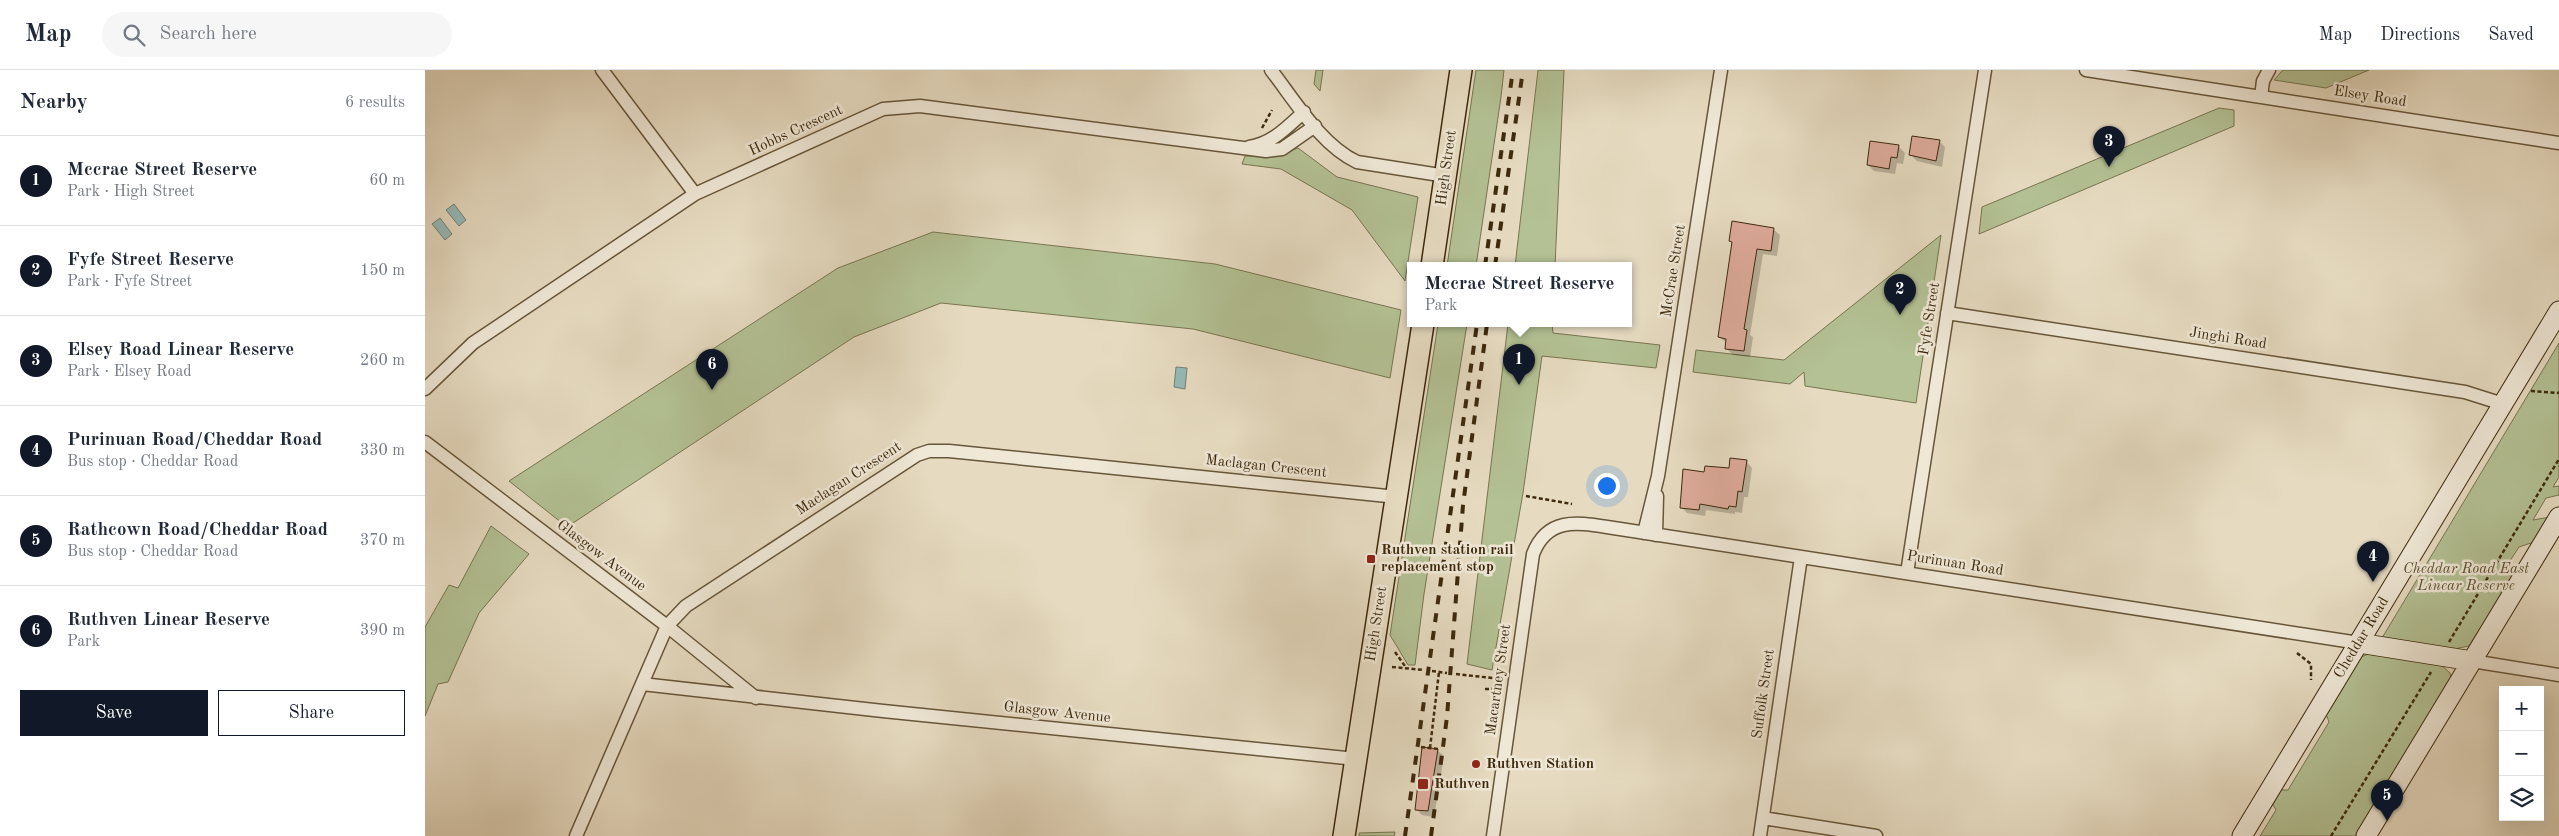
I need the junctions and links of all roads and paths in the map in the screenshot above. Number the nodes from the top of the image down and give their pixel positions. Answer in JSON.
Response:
{"nodes":[{"id":1,"x":602,"y":70,"type":"edge"},
{"id":2,"x":1271,"y":70,"type":"edge"},
{"id":3,"x":1461,"y":70,"type":"edge"},
{"id":4,"x":1721,"y":70,"type":"edge"},
{"id":5,"x":1985,"y":70,"type":"edge"},
{"id":6,"x":2086,"y":70,"type":"edge"},
{"id":7,"x":2269,"y":70,"type":"edge"},
{"id":8,"x":2261,"y":97,"type":"junction"},
{"id":9,"x":1272,"y":110,"type":"dead end"},
{"id":10,"x":1304,"y":112,"type":"junction"},
{"id":11,"x":1315,"y":126,"type":"junction"},
{"id":12,"x":1260,"y":131,"type":"dead end"},
{"id":13,"x":2559,"y":142,"type":"edge"},
{"id":14,"x":1244,"y":148,"type":"junction"},
{"id":15,"x":1446,"y":176,"type":"junction"},
{"id":16,"x":695,"y":194,"type":"junction"},
{"id":17,"x":1433,"y":262,"type":"edge"},
{"id":18,"x":2559,"y":311,"type":"edge"},
{"id":19,"x":1947,"y":313,"type":"junction"},
{"id":20,"x":1423,"y":327,"type":"edge"},
{"id":21,"x":425,"y":388,"type":"edge"},
{"id":22,"x":2559,"y":393,"type":"edge"},
{"id":23,"x":2507,"y":397,"type":"junction"},
{"id":24,"x":425,"y":442,"type":"edge"},
{"id":25,"x":1397,"y":496,"type":"junction"},
{"id":26,"x":1526,"y":496,"type":"dead end"},
{"id":27,"x":1572,"y":504,"type":"dead end"},
{"id":28,"x":2559,"y":517,"type":"edge"},
{"id":29,"x":1547,"y":532,"type":"joint"},
{"id":30,"x":1650,"y":534,"type":"junction"},
{"id":31,"x":1801,"y":557,"type":"junction"},
{"id":32,"x":1907,"y":573,"type":"junction"},
{"id":33,"x":667,"y":626,"type":"junction"},
{"id":34,"x":2359,"y":643,"type":"junction"},
{"id":35,"x":1395,"y":652,"type":"dead end"},
{"id":36,"x":2297,"y":653,"type":"dead end"},
{"id":37,"x":2472,"y":661,"type":"junction"},
{"id":38,"x":1393,"y":667,"type":"dead end"},
{"id":39,"x":1407,"y":669,"type":"junction"},
{"id":40,"x":1424,"y":670,"type":"dead end"},
{"id":41,"x":1432,"y":671,"type":"dead end"},
{"id":42,"x":1439,"y":672,"type":"junction"},
{"id":43,"x":1447,"y":673,"type":"dead end"},
{"id":44,"x":1455,"y":674,"type":"dead end"},
{"id":45,"x":2559,"y":674,"type":"edge"},
{"id":46,"x":2311,"y":680,"type":"dead end"},
{"id":47,"x":642,"y":684,"type":"junction"},
{"id":48,"x":1485,"y":689,"type":"dead end"},
{"id":49,"x":756,"y":698,"type":"junction"},
{"id":50,"x":1421,"y":747,"type":"dead end"},
{"id":51,"x":1430,"y":748,"type":"junction"},
{"id":52,"x":1439,"y":749,"type":"dead end"},
{"id":53,"x":1356,"y":759,"type":"junction"},
{"id":54,"x":1763,"y":818,"type":"junction"},
{"id":55,"x":576,"y":836,"type":"edge"},
{"id":56,"x":1344,"y":836,"type":"edge"},
{"id":57,"x":1493,"y":836,"type":"edge"},
{"id":58,"x":1760,"y":836,"type":"edge"},
{"id":59,"x":1876,"y":836,"type":"edge"},
{"id":60,"x":2242,"y":836,"type":"edge"},
{"id":61,"x":2366,"y":836,"type":"edge"}],
"edges":[{"from":1,"to":16,"type":"street"},
{"from":2,"to":10,"type":"street"},
{"from":3,"to":15,"type":"main road","name":"High Street"},
{"from":4,"to":30,"type":"street","name":"McCrae Street"},
{"from":5,"to":19,"type":"street","name":"Fyfe Street"},
{"from":6,"to":8,"type":"street","name":"Elsey Road"},
{"from":7,"to":8,"type":"street"},
{"from":8,"to":13,"type":"street","name":"Elsey Road"},
{"from":9,"to":12,"type":"path"},
{"from":10,"to":11,"type":"street"},
{"from":10,"to":14,"type":"street","name":"Hobbs Crescent"},
{"from":11,"to":14,"type":"street","name":"Hobbs Crescent"},
{"from":11,"to":15,"type":"street"},
{"from":14,"to":16,"type":"street","name":"Hobbs Crescent"},
{"from":15,"to":17,"type":"main road","name":"High Street"},
{"from":16,"to":21,"type":"street","name":"Hobbs Crescent"},
{"from":18,"to":23,"type":"main road","name":"Cheddar Road"},
{"from":19,"to":23,"type":"street","name":"Jinghi Road"},
{"from":19,"to":32,"type":"street","name":"Fyfe Street"},
{"from":20,"to":25,"type":"main road","name":"High Street"},
{"from":22,"to":23,"type":"path"},
{"from":23,"to":34,"type":"main road","name":"Cheddar Road"},
{"from":24,"to":33,"type":"street","name":"Glasgow Avenue"},
{"from":25,"to":33,"type":"street","name":"Maclagan Crescent"},
{"from":25,"to":53,"type":"main road","name":"High Street"},
{"from":26,"to":27,"type":"path"},
{"from":28,"to":37,"type":"main road"},
{"from":29,"to":30,"type":"street","name":"Purinuan Road"},
{"from":29,"to":57,"type":"street","name":"Macartney Street"},
{"from":30,"to":31,"type":"street","name":"Purinuan Road"},
{"from":31,"to":32,"type":"street","name":"Purinuan Road"},
{"from":31,"to":54,"type":"street","name":"Suffolk Street"},
{"from":32,"to":34,"type":"street","name":"Purinuan Road"},
{"from":33,"to":47,"type":"street","name":"Maclagan Crescent"},
{"from":33,"to":49,"type":"street","name":"Glasgow Avenue"},
{"from":34,"to":37,"type":"main road"},
{"from":34,"to":60,"type":"main road","name":"Cheddar Road"},
{"from":35,"to":39,"type":"path"},
{"from":36,"to":46,"type":"path"},
{"from":37,"to":45,"type":"street"},
{"from":37,"to":61,"type":"main road"},
{"from":38,"to":39,"type":"path"},
{"from":39,"to":40,"type":"path"},
{"from":41,"to":42,"type":"path"},
{"from":42,"to":43,"type":"path"},
{"from":42,"to":51,"type":"path"},
{"from":44,"to":48,"type":"path"},
{"from":47,"to":49,"type":"street","name":"Glasgow Avenue"},
{"from":47,"to":55,"type":"street","name":"Maclagan Crescent"},
{"from":49,"to":53,"type":"street","name":"Glasgow Avenue"},
{"from":50,"to":51,"type":"path"},
{"from":51,"to":52,"type":"path"},
{"from":53,"to":56,"type":"main road","name":"High Street"},
{"from":54,"to":58,"type":"street","name":"Suffolk Street"},
{"from":54,"to":59,"type":"street"}]}
